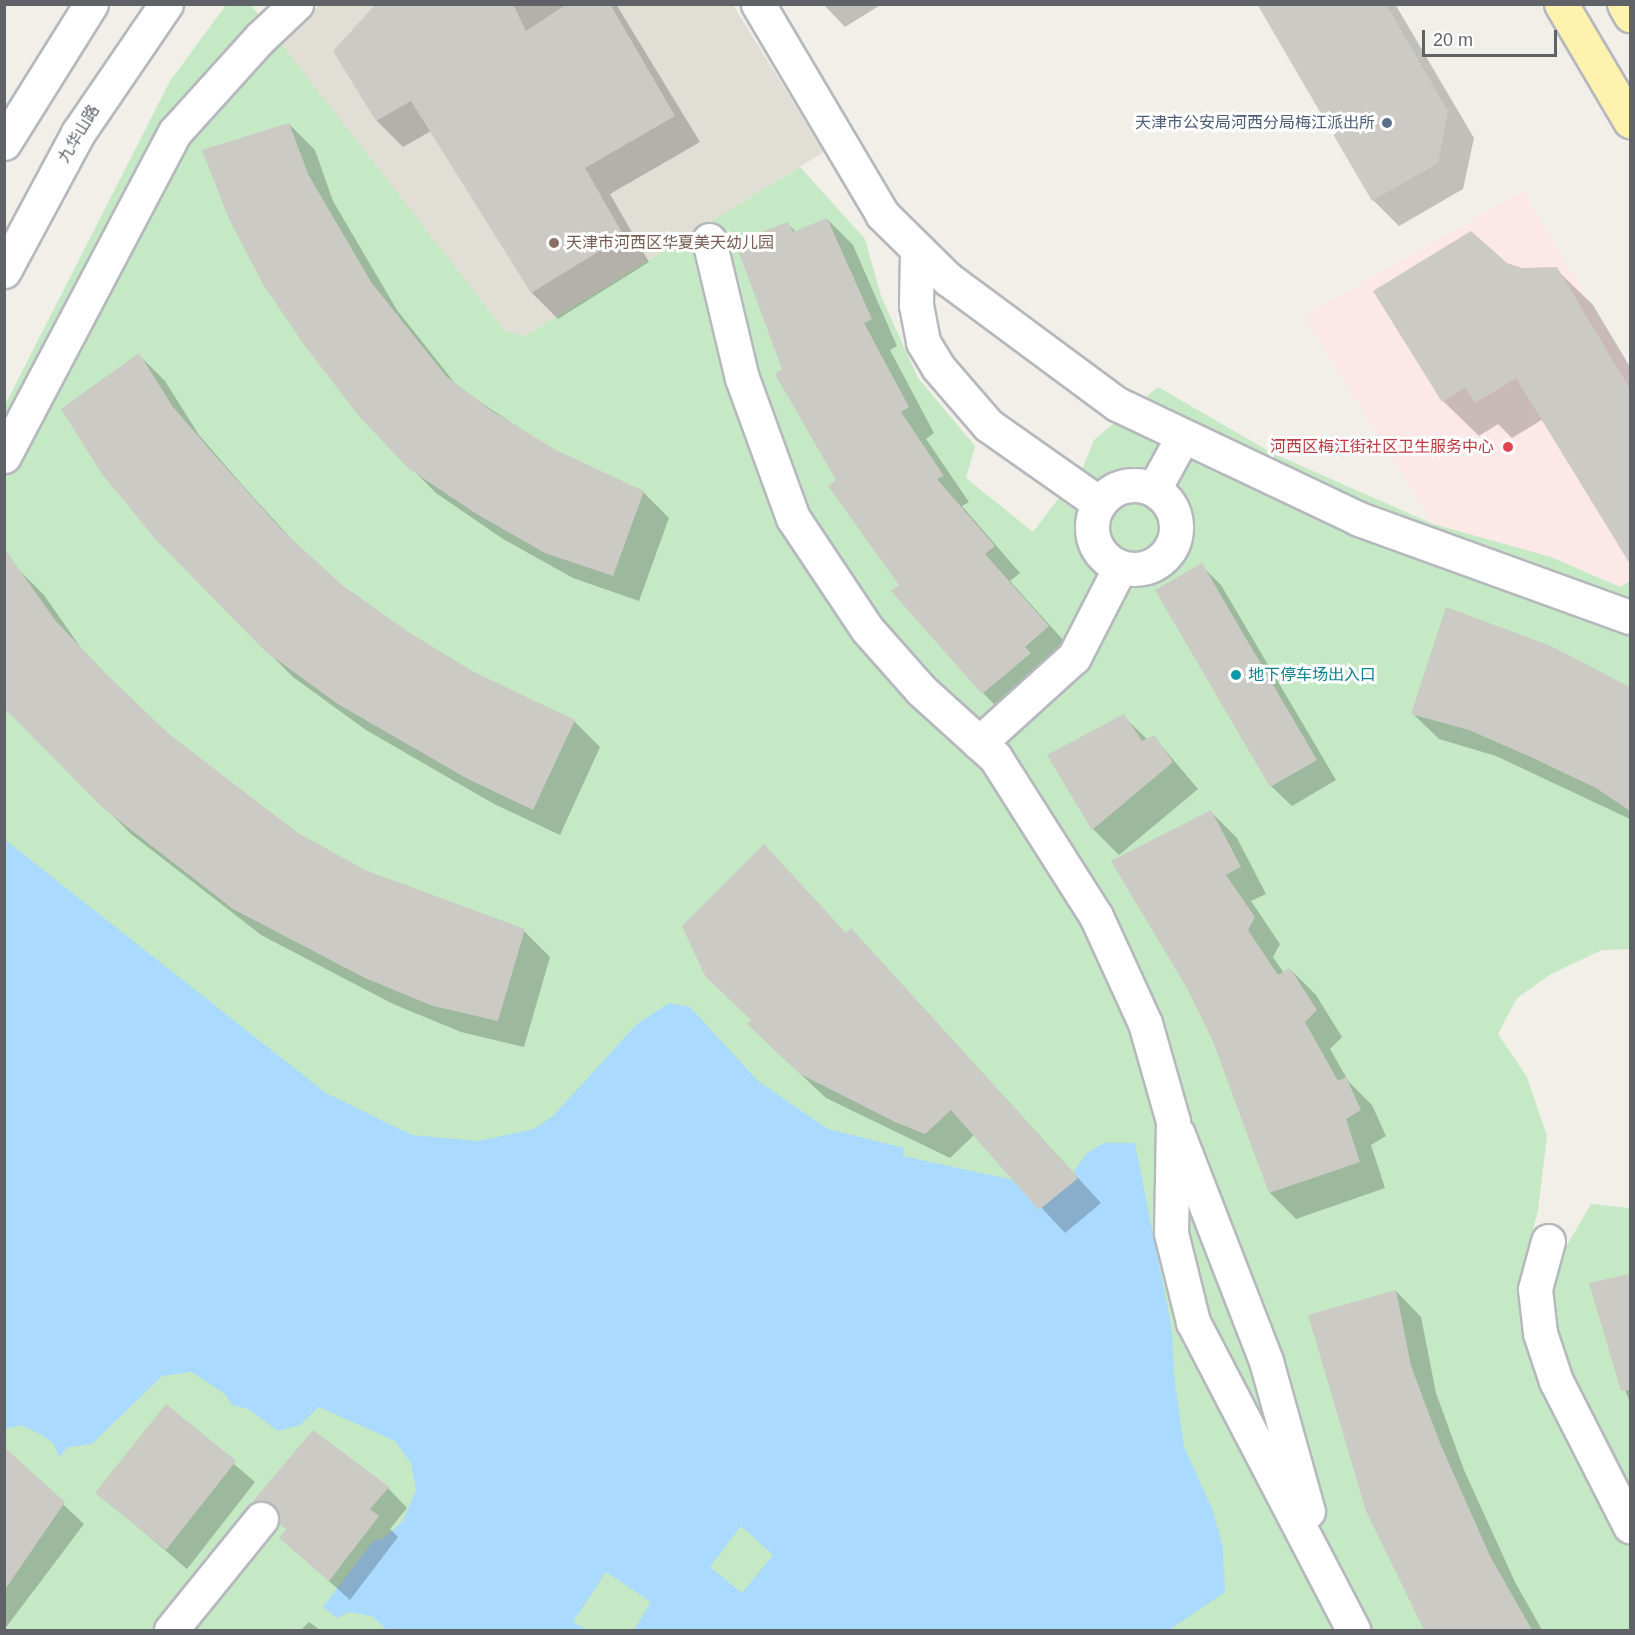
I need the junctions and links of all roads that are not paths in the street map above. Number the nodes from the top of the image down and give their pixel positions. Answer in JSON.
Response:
{"nodes":[{"id":1,"x":91,"y":4,"type":"edge"},
{"id":2,"x":166,"y":4,"type":"edge"},
{"id":3,"x":296,"y":4,"type":"edge"},
{"id":4,"x":758,"y":4,"type":"edge"},
{"id":5,"x":1561,"y":4,"type":"edge"},
{"id":6,"x":1624,"y":4,"type":"edge"},
{"id":7,"x":1630,"y":15,"type":"edge"},
{"id":8,"x":1630,"y":121,"type":"edge"},
{"id":9,"x":4,"y":143,"type":"edge"},
{"id":10,"x":709,"y":240,"type":"dead end"},
{"id":11,"x":917,"y":252,"type":"junction"},
{"id":12,"x":4,"y":271,"type":"edge"},
{"id":13,"x":1183,"y":436,"type":"junction"},
{"id":14,"x":4,"y":456,"type":"edge"},
{"id":15,"x":1154,"y":489,"type":"junction"},
{"id":16,"x":1099,"y":503,"type":"junction"},
{"id":17,"x":1120,"y":567,"type":"junction"},
{"id":18,"x":1630,"y":617,"type":"edge"},
{"id":19,"x":979,"y":743,"type":"junction"},
{"id":20,"x":1173,"y":1121,"type":"junction"},
{"id":21,"x":1548,"y":1241,"type":"dead end"},
{"id":22,"x":261,"y":1519,"type":"dead end"},
{"id":23,"x":1630,"y":1526,"type":"edge"},
{"id":24,"x":1327,"y":1579,"type":"junction"},
{"id":25,"x":171,"y":1630,"type":"edge"},
{"id":26,"x":1353,"y":1630,"type":"edge"}],
"edges":[{"from":1,"to":9,"type":"street"},
{"from":2,"to":12,"type":"street","name":"九华山路"},
{"from":3,"to":14,"type":"street"},
{"from":4,"to":11,"type":"street"},
{"from":5,"to":8,"type":"main road"},
{"from":6,"to":7,"type":"main road"},
{"from":10,"to":19,"type":"street"},
{"from":11,"to":13,"type":"street"},
{"from":11,"to":16,"type":"street"},
{"from":13,"to":15,"type":"street"},
{"from":13,"to":18,"type":"street"},
{"from":15,"to":16,"type":"street"},
{"from":15,"to":17,"type":"street"},
{"from":16,"to":17,"type":"street"},
{"from":17,"to":19,"type":"street"},
{"from":19,"to":20,"type":"street"},
{"from":20,"to":24,"type":"street"},
{"from":20,"to":24,"type":"street"},
{"from":21,"to":23,"type":"street"},
{"from":22,"to":25,"type":"street"},
{"from":24,"to":26,"type":"street"}]}
